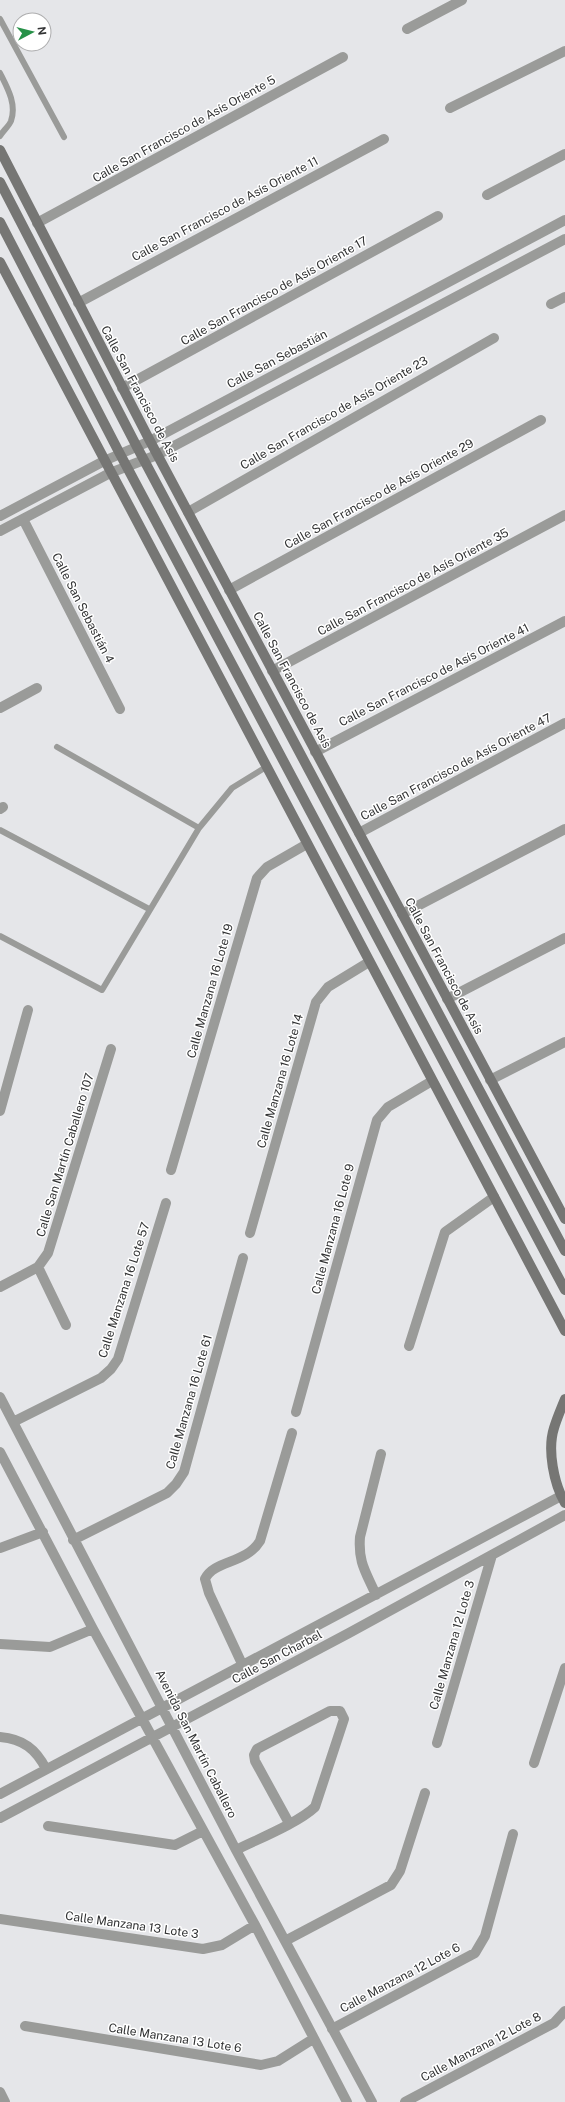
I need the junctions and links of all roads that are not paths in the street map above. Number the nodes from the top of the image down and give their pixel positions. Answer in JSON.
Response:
{"nodes":[{"id":1,"x":462,"y":0,"type":"edge"},
{"id":2,"x":0,"y":19,"type":"edge"},
{"id":3,"x":407,"y":29,"type":"dead end"},
{"id":4,"x":565,"y":51,"type":"edge"},
{"id":5,"x":343,"y":57,"type":"dead end"},
{"id":6,"x":0,"y":72,"type":"edge"},
{"id":7,"x":450,"y":108,"type":"dead end"},
{"id":8,"x":0,"y":136,"type":"edge"},
{"id":9,"x":64,"y":138,"type":"dead end"},
{"id":10,"x":384,"y":139,"type":"dead end"},
{"id":11,"x":0,"y":150,"type":"edge"},
{"id":12,"x":565,"y":154,"type":"edge"},
{"id":13,"x":0,"y":182,"type":"edge"},
{"id":14,"x":487,"y":195,"type":"dead end"},
{"id":15,"x":438,"y":216,"type":"dead end"},
{"id":16,"x":565,"y":220,"type":"edge"},
{"id":17,"x":0,"y":222,"type":"edge"},
{"id":18,"x":37,"y":223,"type":"junction"},
{"id":19,"x":565,"y":239,"type":"edge"},
{"id":20,"x":0,"y":262,"type":"edge"},
{"id":21,"x":565,"y":297,"type":"edge"},
{"id":22,"x":78,"y":303,"type":"junction"},
{"id":23,"x":551,"y":304,"type":"dead end"},
{"id":24,"x":494,"y":338,"type":"dead end"},
{"id":25,"x":122,"y":388,"type":"junction"},
{"id":26,"x":541,"y":420,"type":"dead end"},
{"id":27,"x":150,"y":442,"type":"junction"},
{"id":28,"x":137,"y":447,"type":"junction"},
{"id":29,"x":120,"y":454,"type":"junction"},
{"id":30,"x":157,"y":455,"type":"junction"},
{"id":31,"x":144,"y":460,"type":"junction"},
{"id":32,"x":104,"y":461,"type":"junction"},
{"id":33,"x":127,"y":466,"type":"junction"},
{"id":34,"x":110,"y":472,"type":"junction"},
{"id":35,"x":188,"y":512,"type":"junction"},
{"id":36,"x":565,"y":515,"type":"edge"},
{"id":37,"x":0,"y":516,"type":"edge"},
{"id":38,"x":23,"y":519,"type":"junction"},
{"id":39,"x":0,"y":531,"type":"edge"},
{"id":40,"x":229,"y":590,"type":"junction"},
{"id":41,"x":565,"y":621,"type":"edge"},
{"id":42,"x":272,"y":671,"type":"junction"},
{"id":43,"x":38,"y":688,"type":"dead end"},
{"id":44,"x":0,"y":708,"type":"edge"},
{"id":45,"x":120,"y":709,"type":"dead end"},
{"id":46,"x":565,"y":723,"type":"edge"},
{"id":47,"x":57,"y":747,"type":"dead end"},
{"id":48,"x":315,"y":752,"type":"junction"},
{"id":49,"x":266,"y":767,"type":"junction"},
{"id":50,"x":199,"y":828,"type":"junction"},
{"id":51,"x":565,"y":829,"type":"edge"},
{"id":52,"x":0,"y":830,"type":"edge"},
{"id":53,"x":359,"y":833,"type":"junction"},
{"id":54,"x":307,"y":844,"type":"junction"},
{"id":55,"x":149,"y":910,"type":"junction"},
{"id":56,"x":402,"y":914,"type":"junction"},
{"id":57,"x":0,"y":936,"type":"edge"},
{"id":58,"x":565,"y":938,"type":"edge"},
{"id":59,"x":369,"y":962,"type":"junction"},
{"id":60,"x":447,"y":999,"type":"junction"},
{"id":61,"x":28,"y":1010,"type":"dead end"},
{"id":62,"x":565,"y":1042,"type":"edge"},
{"id":63,"x":111,"y":1049,"type":"dead end"},
{"id":64,"x":490,"y":1080,"type":"junction"},
{"id":65,"x":432,"y":1081,"type":"junction"},
{"id":66,"x":0,"y":1111,"type":"edge"},
{"id":67,"x":171,"y":1170,"type":"dead end"},
{"id":68,"x":494,"y":1197,"type":"junction"},
{"id":69,"x":166,"y":1203,"type":"dead end"},
{"id":70,"x":565,"y":1219,"type":"edge"},
{"id":71,"x":250,"y":1233,"type":"dead end"},
{"id":72,"x":565,"y":1251,"type":"edge"},
{"id":73,"x":243,"y":1258,"type":"dead end"},
{"id":74,"x":38,"y":1267,"type":"junction"},
{"id":75,"x":0,"y":1287,"type":"edge"},
{"id":76,"x":565,"y":1290,"type":"edge"},
{"id":77,"x":66,"y":1325,"type":"dead end"},
{"id":78,"x":565,"y":1331,"type":"edge"},
{"id":79,"x":409,"y":1346,"type":"dead end"},
{"id":80,"x":0,"y":1398,"type":"edge"},
{"id":81,"x":565,"y":1399,"type":"edge"},
{"id":82,"x":296,"y":1412,"type":"dead end"},
{"id":83,"x":13,"y":1422,"type":"junction"},
{"id":84,"x":292,"y":1433,"type":"dead end"},
{"id":85,"x":0,"y":1452,"type":"edge"},
{"id":86,"x":381,"y":1454,"type":"dead end"},
{"id":87,"x":563,"y":1500,"type":"edge"},
{"id":88,"x":565,"y":1514,"type":"edge"},
{"id":89,"x":43,"y":1532,"type":"junction"},
{"id":90,"x":73,"y":1540,"type":"junction"},
{"id":91,"x":0,"y":1548,"type":"edge"},
{"id":92,"x":492,"y":1555,"type":"junction"},
{"id":93,"x":376,"y":1595,"type":"junction"},
{"id":94,"x":93,"y":1629,"type":"junction"},
{"id":95,"x":0,"y":1644,"type":"edge"},
{"id":96,"x":243,"y":1666,"type":"junction"},
{"id":97,"x":565,"y":1668,"type":"edge"},
{"id":98,"x":163,"y":1707,"type":"junction"},
{"id":99,"x":143,"y":1718,"type":"junction"},
{"id":100,"x":173,"y":1727,"type":"junction"},
{"id":101,"x":0,"y":1737,"type":"edge"},
{"id":102,"x":153,"y":1737,"type":"junction"},
{"id":103,"x":437,"y":1743,"type":"dead end"},
{"id":104,"x":534,"y":1763,"type":"dead end"},
{"id":105,"x":46,"y":1770,"type":"junction"},
{"id":106,"x":425,"y":1793,"type":"dead end"},
{"id":107,"x":0,"y":1794,"type":"edge"},
{"id":108,"x":0,"y":1818,"type":"edge"},
{"id":109,"x":289,"y":1823,"type":"junction"},
{"id":110,"x":48,"y":1826,"type":"dead end"},
{"id":111,"x":202,"y":1831,"type":"junction"},
{"id":112,"x":513,"y":1834,"type":"dead end"},
{"id":113,"x":236,"y":1850,"type":"junction"},
{"id":114,"x":0,"y":1919,"type":"edge"},
{"id":115,"x":255,"y":1926,"type":"junction"},
{"id":116,"x":286,"y":1941,"type":"junction"},
{"id":117,"x":565,"y":2011,"type":"edge"},
{"id":118,"x":25,"y":2026,"type":"dead end"},
{"id":119,"x":332,"y":2029,"type":"junction"},
{"id":120,"x":313,"y":2039,"type":"junction"},
{"id":121,"x":0,"y":2092,"type":"edge"},
{"id":122,"x":5,"y":2102,"type":"edge"},
{"id":123,"x":347,"y":2102,"type":"edge"},
{"id":124,"x":372,"y":2102,"type":"edge"},
{"id":125,"x":406,"y":2102,"type":"edge"}],
"edges":[{"from":1,"to":3,"type":"street"},
{"from":2,"to":9,"type":"lane"},
{"from":4,"to":7,"type":"street"},
{"from":5,"to":18,"type":"street","name":"Calle San Francisco de Asís Oriente 5"},
{"from":6,"to":8,"type":"lane"},
{"from":10,"to":22,"type":"street","name":"Calle San Francisco de Asís Oriente 11"},
{"from":11,"to":18,"type":"main road","name":"Calle San Francisco de Asís"},
{"from":12,"to":14,"type":"street"},
{"from":13,"to":28,"type":"main road"},
{"from":15,"to":25,"type":"street","name":"Calle San Francisco de Asís Oriente 17"},
{"from":16,"to":27,"type":"street","name":"Calle San Sebastián"},
{"from":17,"to":29,"type":"main road"},
{"from":18,"to":22,"type":"main road","name":"Calle San Francisco de Asís"},
{"from":19,"to":30,"type":"street"},
{"from":20,"to":32,"type":"main road"},
{"from":21,"to":23,"type":"street"},
{"from":22,"to":25,"type":"main road","name":"Calle San Francisco de Asís"},
{"from":24,"to":35,"type":"street","name":"Calle San Francisco de Asís Oriente 23"},
{"from":25,"to":27,"type":"main road","name":"Calle San Francisco de Asís"},
{"from":26,"to":40,"type":"street","name":"Calle San Francisco de Asís Oriente 29"},
{"from":27,"to":28,"type":"street","name":"Calle San Sebastián"},
{"from":27,"to":30,"type":"main road","name":"Calle San Francisco de Asís"},
{"from":28,"to":29,"type":"street","name":"Calle San Sebastián"},
{"from":28,"to":31,"type":"main road"},
{"from":29,"to":32,"type":"street","name":"Calle San Sebastián"},
{"from":29,"to":33,"type":"main road"},
{"from":30,"to":31,"type":"street"},
{"from":30,"to":35,"type":"main road","name":"Calle San Francisco de Asís"},
{"from":31,"to":33,"type":"street"},
{"from":31,"to":72,"type":"main road"},
{"from":32,"to":34,"type":"main road"},
{"from":32,"to":37,"type":"street","name":"Calle San Sebastián"},
{"from":33,"to":34,"type":"street"},
{"from":33,"to":76,"type":"main road"},
{"from":34,"to":38,"type":"street"},
{"from":34,"to":49,"type":"main road"},
{"from":35,"to":40,"type":"main road","name":"Calle San Francisco de Asís"},
{"from":36,"to":42,"type":"street","name":"Calle San Francisco de Asís Oriente 35"},
{"from":38,"to":39,"type":"street"},
{"from":38,"to":45,"type":"street","name":"Calle San Sebastián 4"},
{"from":40,"to":42,"type":"main road","name":"Calle San Francisco de Asís"},
{"from":41,"to":48,"type":"street","name":"Calle San Francisco de Asís Oriente 41"},
{"from":42,"to":48,"type":"main road","name":"Calle San Francisco de Asís"},
{"from":43,"to":44,"type":"street"},
{"from":46,"to":53,"type":"street","name":"Calle San Francisco de Asís Oriente 47"},
{"from":47,"to":50,"type":"lane"},
{"from":48,"to":53,"type":"main road","name":"Calle San Francisco de Asís"},
{"from":49,"to":50,"type":"lane"},
{"from":49,"to":54,"type":"main road"},
{"from":50,"to":55,"type":"lane"},
{"from":51,"to":56,"type":"street"},
{"from":52,"to":55,"type":"lane"},
{"from":53,"to":56,"type":"main road","name":"Calle San Francisco de Asís"},
{"from":54,"to":59,"type":"main road"},
{"from":54,"to":67,"type":"street","name":"Calle Manzana 16 Lote 19"},
{"from":55,"to":57,"type":"lane"},
{"from":56,"to":60,"type":"main road","name":"Calle San Francisco de Asís"},
{"from":58,"to":60,"type":"street"},
{"from":59,"to":65,"type":"main road"},
{"from":59,"to":71,"type":"street","name":"Calle Manzana 16 Lote 14"},
{"from":60,"to":64,"type":"main road","name":"Calle San Francisco de Asís"},
{"from":61,"to":66,"type":"street"},
{"from":62,"to":64,"type":"street"},
{"from":63,"to":74,"type":"street","name":"Calle San Martín Caballero 107"},
{"from":64,"to":70,"type":"main road","name":"Calle San Francisco de Asís"},
{"from":65,"to":68,"type":"main road"},
{"from":65,"to":82,"type":"street","name":"Calle Manzana 16 Lote 9"},
{"from":68,"to":78,"type":"main road"},
{"from":68,"to":79,"type":"street"},
{"from":69,"to":83,"type":"street","name":"Calle Manzana 16 Lote 57"},
{"from":73,"to":90,"type":"street","name":"Calle Manzana 16 Lote 61"},
{"from":74,"to":75,"type":"street","name":"Calle San Martín Caballero 107"},
{"from":74,"to":77,"type":"street"},
{"from":80,"to":83,"type":"street","name":"Avenida San Martín Caballero"},
{"from":81,"to":87,"type":"main road"},
{"from":83,"to":90,"type":"street","name":"Avenida San Martín Caballero"},
{"from":84,"to":96,"type":"street"},
{"from":85,"to":89,"type":"street"},
{"from":86,"to":93,"type":"street"},
{"from":87,"to":93,"type":"street","name":"Calle San Charbel"},
{"from":88,"to":92,"type":"street","name":"Calle San Charbel"},
{"from":89,"to":91,"type":"street"},
{"from":89,"to":94,"type":"street"},
{"from":90,"to":98,"type":"street","name":"Avenida San Martín Caballero"},
{"from":92,"to":100,"type":"street","name":"Calle San Charbel"},
{"from":92,"to":103,"type":"street","name":"Calle Manzana 12 Lote 3"},
{"from":93,"to":96,"type":"street","name":"Calle San Charbel"},
{"from":94,"to":95,"type":"street"},
{"from":94,"to":99,"type":"street"},
{"from":96,"to":98,"type":"street","name":"Calle San Charbel"},
{"from":97,"to":104,"type":"street"},
{"from":98,"to":99,"type":"street","name":"Calle San Charbel"},
{"from":98,"to":100,"type":"street","name":"Avenida San Martín Caballero"},
{"from":99,"to":102,"type":"street"},
{"from":99,"to":105,"type":"street","name":"Calle San Charbel"},
{"from":100,"to":102,"type":"street","name":"Calle San Charbel"},
{"from":100,"to":113,"type":"street","name":"Avenida San Martín Caballero"},
{"from":101,"to":105,"type":"street"},
{"from":102,"to":108,"type":"street","name":"Calle San Charbel"},
{"from":102,"to":111,"type":"street"},
{"from":105,"to":107,"type":"street","name":"Calle San Charbel"},
{"from":106,"to":116,"type":"street"},
{"from":109,"to":109,"type":"street"},
{"from":109,"to":113,"type":"street"},
{"from":110,"to":111,"type":"street"},
{"from":111,"to":115,"type":"street"},
{"from":112,"to":119,"type":"street","name":"Calle Manzana 12 Lote 6"},
{"from":113,"to":116,"type":"street","name":"Avenida San Martín Caballero"},
{"from":114,"to":115,"type":"street","name":"Calle Manzana 13 Lote 3"},
{"from":115,"to":120,"type":"street"},
{"from":116,"to":119,"type":"street","name":"Avenida San Martín Caballero"},
{"from":117,"to":125,"type":"street","name":"Calle Manzana 12 Lote 8"},
{"from":118,"to":120,"type":"street","name":"Calle Manzana 13 Lote 6"},
{"from":119,"to":124,"type":"street","name":"Avenida San Martín Caballero"},
{"from":120,"to":123,"type":"street"},
{"from":121,"to":122,"type":"street"}]}
